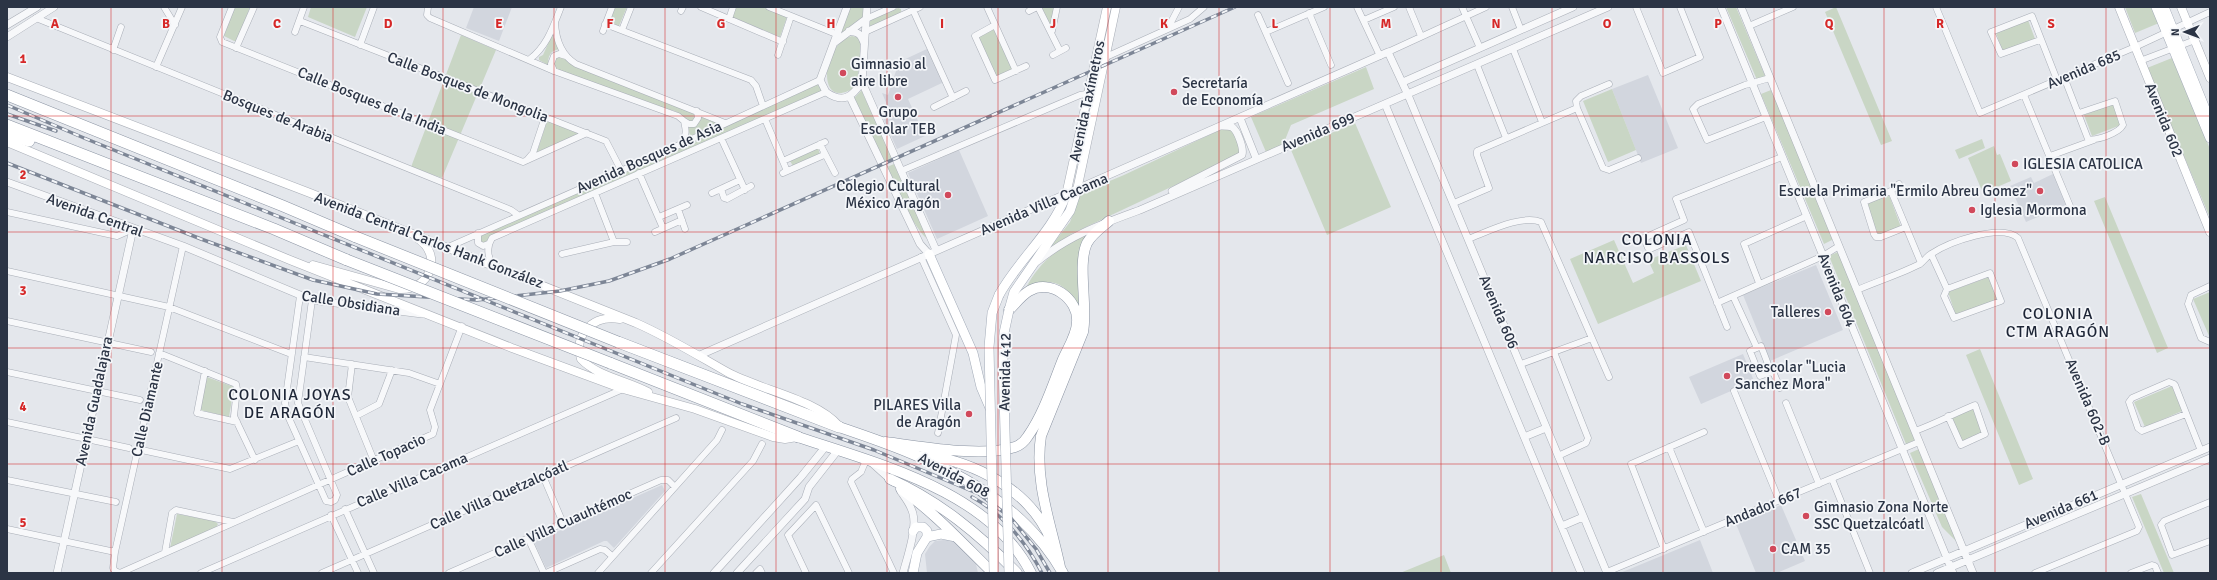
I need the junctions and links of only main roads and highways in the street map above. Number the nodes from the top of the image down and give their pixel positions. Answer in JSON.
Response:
{"nodes":[{"id":1,"x":1107,"y":7,"type":"edge"},
{"id":2,"x":1116,"y":7,"type":"edge"},
{"id":3,"x":2119,"y":7,"type":"edge"},
{"id":4,"x":2156,"y":7,"type":"edge"},
{"id":5,"x":2164,"y":7,"type":"edge"},
{"id":6,"x":2181,"y":7,"type":"edge"},
{"id":7,"x":2170,"y":30,"type":"junction"},
{"id":8,"x":2177,"y":47,"type":"junction"},
{"id":9,"x":2208,"y":66,"type":"edge"},
{"id":10,"x":8,"y":76,"type":"edge"},
{"id":11,"x":2210,"y":78,"type":"edge"},
{"id":12,"x":7,"y":95,"type":"edge"},
{"id":13,"x":2210,"y":121,"type":"edge"},
{"id":14,"x":7,"y":125,"type":"edge"},
{"id":15,"x":7,"y":134,"type":"edge"},
{"id":16,"x":2210,"y":138,"type":"edge"},
{"id":17,"x":7,"y":142,"type":"edge"},
{"id":18,"x":107,"y":164,"type":"junction"},
{"id":19,"x":1077,"y":190,"type":"joint"},
{"id":20,"x":1066,"y":196,"type":"joint"},
{"id":21,"x":1109,"y":221,"type":"road end"},
{"id":22,"x":2210,"y":232,"type":"edge"},
{"id":23,"x":409,"y":233,"type":"junction"},
{"id":24,"x":929,"y":254,"type":"road end"},
{"id":25,"x":300,"y":264,"type":"junction"},
{"id":26,"x":1009,"y":310,"type":"junction"},
{"id":27,"x":636,"y":323,"type":"junction"},
{"id":28,"x":655,"y":396,"type":"junction"},
{"id":29,"x":990,"y":408,"type":"junction"},
{"id":30,"x":839,"y":427,"type":"junction"},
{"id":31,"x":798,"y":437,"type":"junction"},
{"id":32,"x":885,"y":442,"type":"junction"},
{"id":33,"x":911,"y":452,"type":"junction"},
{"id":34,"x":890,"y":479,"type":"road end"},
{"id":35,"x":899,"y":488,"type":"road end"},
{"id":36,"x":913,"y":531,"type":"road end"},
{"id":37,"x":927,"y":537,"type":"junction"},
{"id":38,"x":956,"y":537,"type":"junction"},
{"id":39,"x":1062,"y":570,"type":"edge"},
{"id":40,"x":913,"y":573,"type":"edge"},
{"id":41,"x":994,"y":573,"type":"edge"},
{"id":42,"x":1009,"y":573,"type":"edge"},
{"id":43,"x":1016,"y":573,"type":"edge"},
{"id":44,"x":1031,"y":573,"type":"edge"}],
"edges":[{"from":1,"to":20,"type":"main road","name":"Avenida Taxímetros"},
{"from":2,"to":19,"type":"main road","name":"Avenida Taxímetros"},
{"from":3,"to":22,"type":"main road","name":"Avenida 602"},
{"from":4,"to":7,"type":"main road"},
{"from":5,"to":7,"type":"main road"},
{"from":6,"to":9,"type":"main road"},
{"from":7,"to":8,"type":"main road"},
{"from":8,"to":13,"type":"main road"},
{"from":8,"to":16,"type":"main road"},
{"from":9,"to":11,"type":"main road"},
{"from":10,"to":23,"type":"main road","name":"Avenida Central Carlos Hank González"},
{"from":12,"to":30,"type":"highway","name":"Avenida Central Carlos Hank González","bridge":true},
{"from":14,"to":18,"type":"highway"},
{"from":15,"to":18,"type":"highway"},
{"from":17,"to":25,"type":"main road"},
{"from":18,"to":31,"type":"highway","bridge":true},
{"from":19,"to":26,"type":"main road","name":"Avenida 412"},
{"from":20,"to":29,"type":"main road","name":"Avenida 412","bridge":true},
{"from":21,"to":39,"type":"highway"},
{"from":23,"to":25,"type":"main road"},
{"from":23,"to":27,"type":"main road","name":"Avenida Central Carlos Hank González"},
{"from":24,"to":29,"type":"main road"},
{"from":25,"to":28,"type":"main road"},
{"from":26,"to":32,"type":"highway"},
{"from":26,"to":42,"type":"main road","name":"Avenida 412","bridge":true},
{"from":27,"to":28,"type":"main road"},
{"from":27,"to":30,"type":"main road","name":"Avenida Central Carlos Hank González"},
{"from":28,"to":31,"type":"main road"},
{"from":29,"to":41,"type":"main road","name":"Avenida 412","bridge":true},
{"from":30,"to":32,"type":"highway","name":"Avenida Central Carlos Hank González"},
{"from":31,"to":44,"type":"highway","name":"Avenida 608"},
{"from":32,"to":33,"type":"highway","name":"Avenida Central Carlos Hank González"},
{"from":33,"to":39,"type":"highway","name":"Avenida 608"},
{"from":33,"to":39,"type":"highway"},
{"from":34,"to":43,"type":"highway"},
{"from":35,"to":38,"type":"highway"},
{"from":36,"to":37,"type":"main road"},
{"from":37,"to":38,"type":"main road"},
{"from":37,"to":40,"type":"main road"},
{"from":38,"to":41,"type":"highway"}]}
